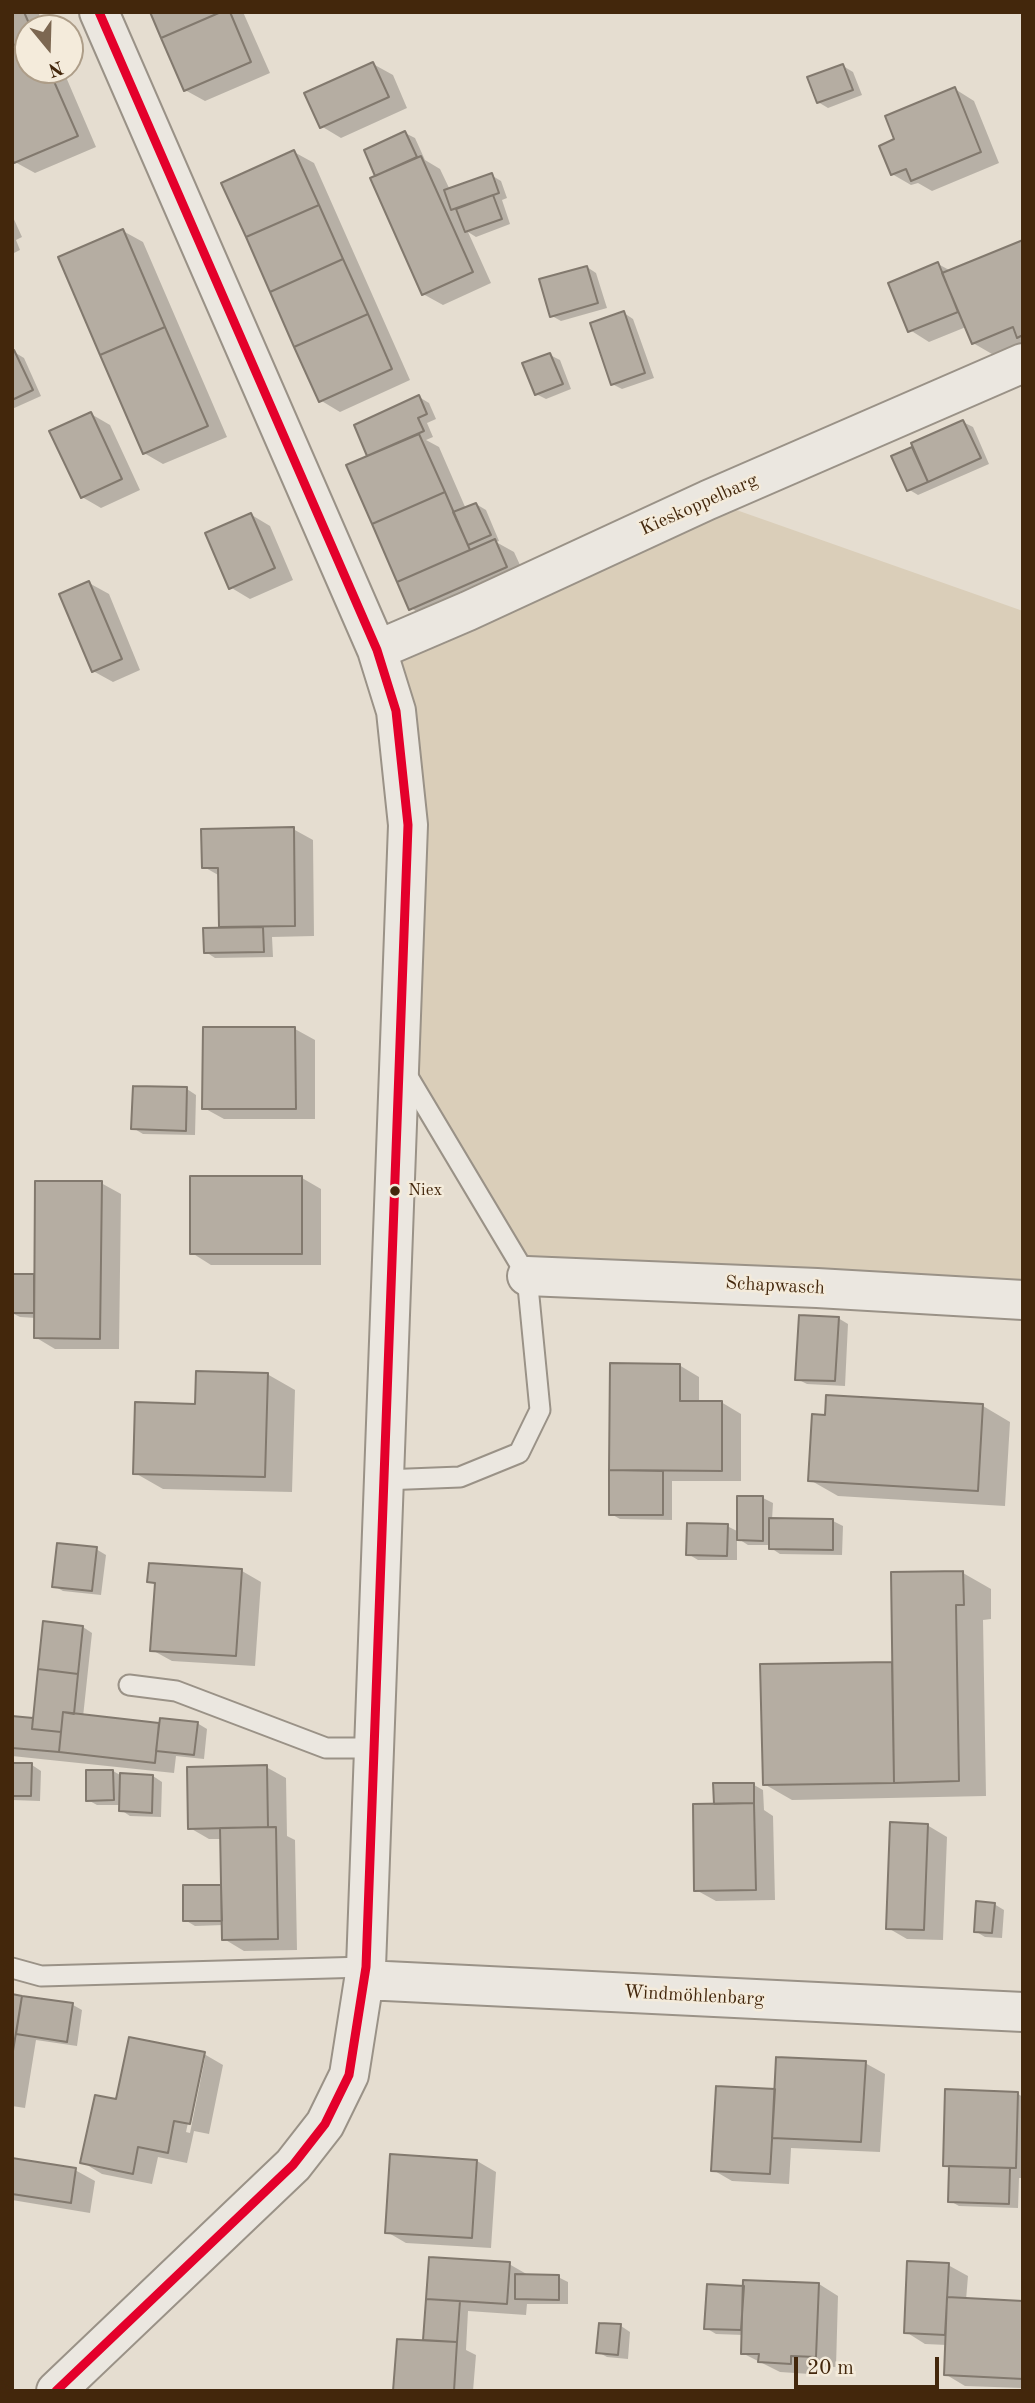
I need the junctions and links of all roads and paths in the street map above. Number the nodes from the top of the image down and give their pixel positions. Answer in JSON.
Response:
{"nodes":[{"id":1,"x":99,"y":12,"type":"edge"},
{"id":2,"x":1023,"y":363,"type":"edge"},
{"id":3,"x":377,"y":650,"type":"junction"},
{"id":4,"x":400,"y":1065,"type":"junction"},
{"id":5,"x":527,"y":1276,"type":"junction"},
{"id":6,"x":1023,"y":1300,"type":"edge"},
{"id":7,"x":383,"y":1480,"type":"junction"},
{"id":8,"x":129,"y":1685,"type":"dead end"},
{"id":9,"x":375,"y":1748,"type":"junction"},
{"id":10,"x":12,"y":1968,"type":"edge"},
{"id":11,"x":366,"y":1974,"type":"junction"},
{"id":12,"x":1023,"y":2012,"type":"edge"},
{"id":13,"x":56,"y":2391,"type":"edge"}],
"edges":[{"from":1,"to":3,"type":"street"},
{"from":2,"to":3,"type":"street","name":"Kieskoppelbarg"},
{"from":3,"to":4,"type":"street"},
{"from":4,"to":5,"type":"lane"},
{"from":4,"to":7,"type":"street"},
{"from":5,"to":6,"type":"street","name":"Schapwasch"},
{"from":5,"to":7,"type":"lane"},
{"from":7,"to":9,"type":"street"},
{"from":8,"to":9,"type":"lane"},
{"from":9,"to":11,"type":"street"},
{"from":10,"to":11,"type":"lane"},
{"from":11,"to":12,"type":"street","name":"Windmöhlenbarg"},
{"from":11,"to":13,"type":"street"}]}
